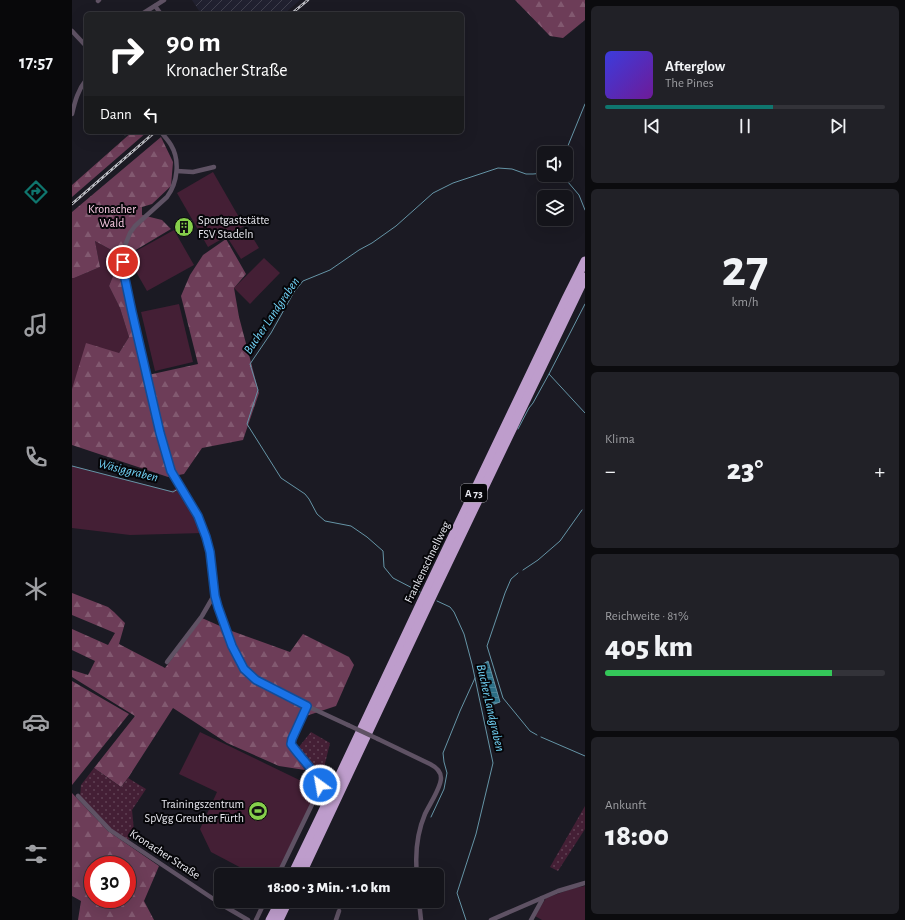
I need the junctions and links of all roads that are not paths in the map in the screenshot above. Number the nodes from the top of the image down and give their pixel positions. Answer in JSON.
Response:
{"nodes":[{"id":1,"x":164,"y":0,"type":"edge"},
{"id":2,"x":155,"y":6,"type":"junction"},
{"id":3,"x":145,"y":12,"type":"edge"},
{"id":4,"x":160,"y":12,"type":"edge"},
{"id":5,"x":72,"y":31,"type":"edge"},
{"id":6,"x":84,"y":44,"type":"edge"},
{"id":7,"x":84,"y":82,"type":"edge"},
{"id":8,"x":72,"y":114,"type":"edge"},
{"id":9,"x":163,"y":134,"type":"edge"},
{"id":10,"x":214,"y":167,"type":"dead end"},
{"id":11,"x":177,"y":171,"type":"junction"},
{"id":12,"x":585,"y":261,"type":"edge"},
{"id":13,"x":585,"y":277,"type":"edge"},
{"id":14,"x":215,"y":596,"type":"junction"},
{"id":15,"x":167,"y":662,"type":"dead end"},
{"id":16,"x":307,"y":706,"type":"junction"},
{"id":17,"x":78,"y":796,"type":"dead end"},
{"id":18,"x":281,"y":868,"type":"edge"},
{"id":19,"x":295,"y":868,"type":"edge"},
{"id":20,"x":304,"y":868,"type":"edge"},
{"id":21,"x":417,"y":868,"type":"edge"},
{"id":22,"x":585,"y":883,"type":"edge"},
{"id":23,"x":542,"y":898,"type":"junction"},
{"id":24,"x":262,"y":908,"type":"edge"},
{"id":25,"x":276,"y":908,"type":"edge"},
{"id":26,"x":285,"y":908,"type":"edge"},
{"id":27,"x":419,"y":908,"type":"edge"},
{"id":28,"x":339,"y":911,"type":"dead end"},
{"id":29,"x":248,"y":920,"type":"edge"},
{"id":30,"x":256,"y":920,"type":"edge"},
{"id":31,"x":270,"y":920,"type":"edge"},
{"id":32,"x":279,"y":920,"type":"edge"},
{"id":33,"x":336,"y":920,"type":"edge"},
{"id":34,"x":420,"y":920,"type":"edge"},
{"id":35,"x":491,"y":920,"type":"edge"},
{"id":36,"x":531,"y":920,"type":"edge"}],
"edges":[{"from":1,"to":2,"type":"street"},
{"from":2,"to":3,"type":"street"},
{"from":2,"to":4,"type":"street"},
{"from":5,"to":6,"type":"street"},
{"from":7,"to":8,"type":"street"},
{"from":9,"to":11,"type":"street"},
{"from":10,"to":11,"type":"street"},
{"from":11,"to":14,"type":"street"},
{"from":12,"to":19,"type":"highway","name":"Frankenschnellweg","number":"A 73"},
{"from":13,"to":20,"type":"highway","name":"Frankenschnellweg","number":"A 73"},
{"from":14,"to":15,"type":"street"},
{"from":14,"to":16,"type":"street"},
{"from":16,"to":18,"type":"street"},
{"from":16,"to":21,"type":"street","bridge":true},
{"from":17,"to":29,"type":"street","name":"Kronacher Straße"},
{"from":22,"to":23,"type":"street"},
{"from":23,"to":35,"type":"street"},
{"from":23,"to":36,"type":"street"},
{"from":24,"to":30,"type":"street"},
{"from":25,"to":31,"type":"highway"},
{"from":26,"to":32,"type":"highway"},
{"from":27,"to":34,"type":"street"},
{"from":28,"to":33,"type":"street"}]}
